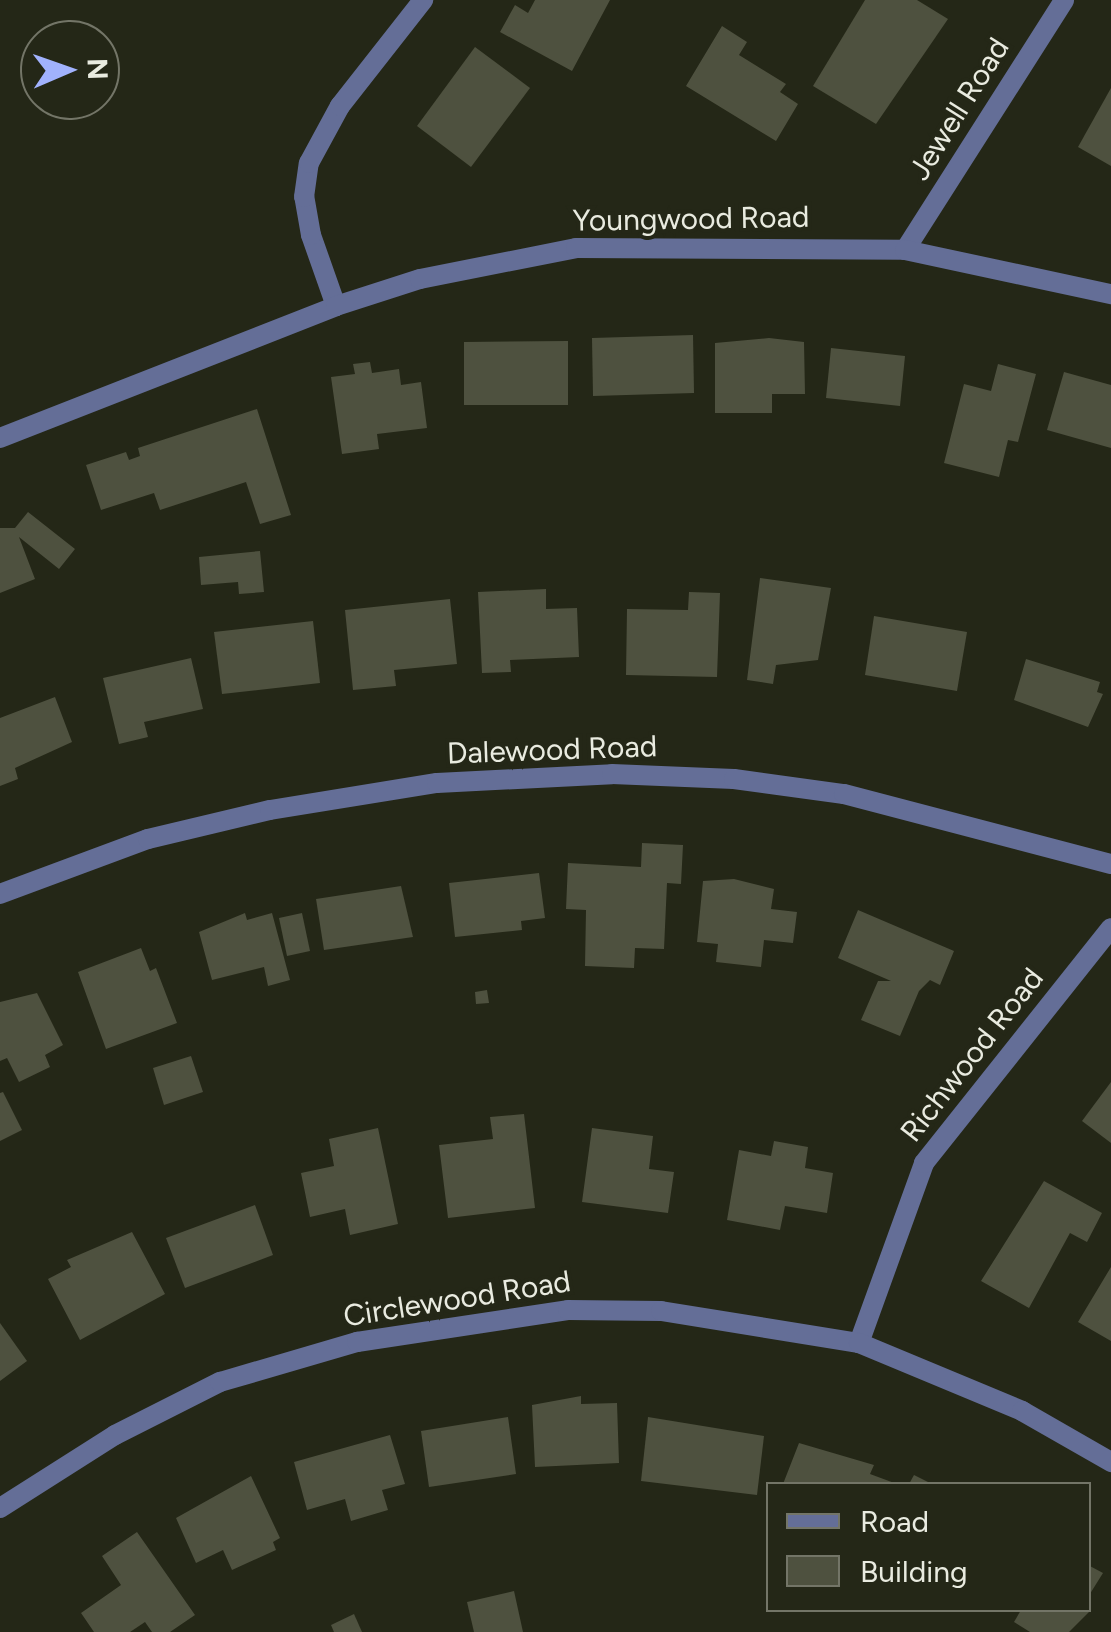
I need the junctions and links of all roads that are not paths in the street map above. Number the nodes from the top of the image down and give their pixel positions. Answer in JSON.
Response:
{"nodes":[{"id":1,"x":422,"y":0,"type":"edge"},
{"id":2,"x":1064,"y":0,"type":"edge"},
{"id":3,"x":906,"y":250,"type":"junction"},
{"id":4,"x":1111,"y":294,"type":"edge"},
{"id":5,"x":336,"y":306,"type":"junction"},
{"id":6,"x":0,"y":438,"type":"edge"},
{"id":7,"x":1111,"y":864,"type":"edge"},
{"id":8,"x":0,"y":894,"type":"edge"},
{"id":9,"x":1111,"y":928,"type":"edge"},
{"id":10,"x":859,"y":1342,"type":"junction"},
{"id":11,"x":1111,"y":1462,"type":"edge"},
{"id":12,"x":0,"y":1508,"type":"edge"}],
"edges":[{"from":1,"to":5,"type":"street"},
{"from":2,"to":3,"type":"street","name":"Jewell Road"},
{"from":3,"to":4,"type":"street","name":"Youngwood Road"},
{"from":3,"to":5,"type":"street","name":"Youngwood Road"},
{"from":5,"to":6,"type":"street","name":"Youngwood Road"},
{"from":7,"to":8,"type":"street","name":"Dalewood Road"},
{"from":9,"to":10,"type":"street","name":"Richwood Road"},
{"from":10,"to":11,"type":"street","name":"Circlewood Road"},
{"from":10,"to":12,"type":"street","name":"Circlewood Road"}]}
